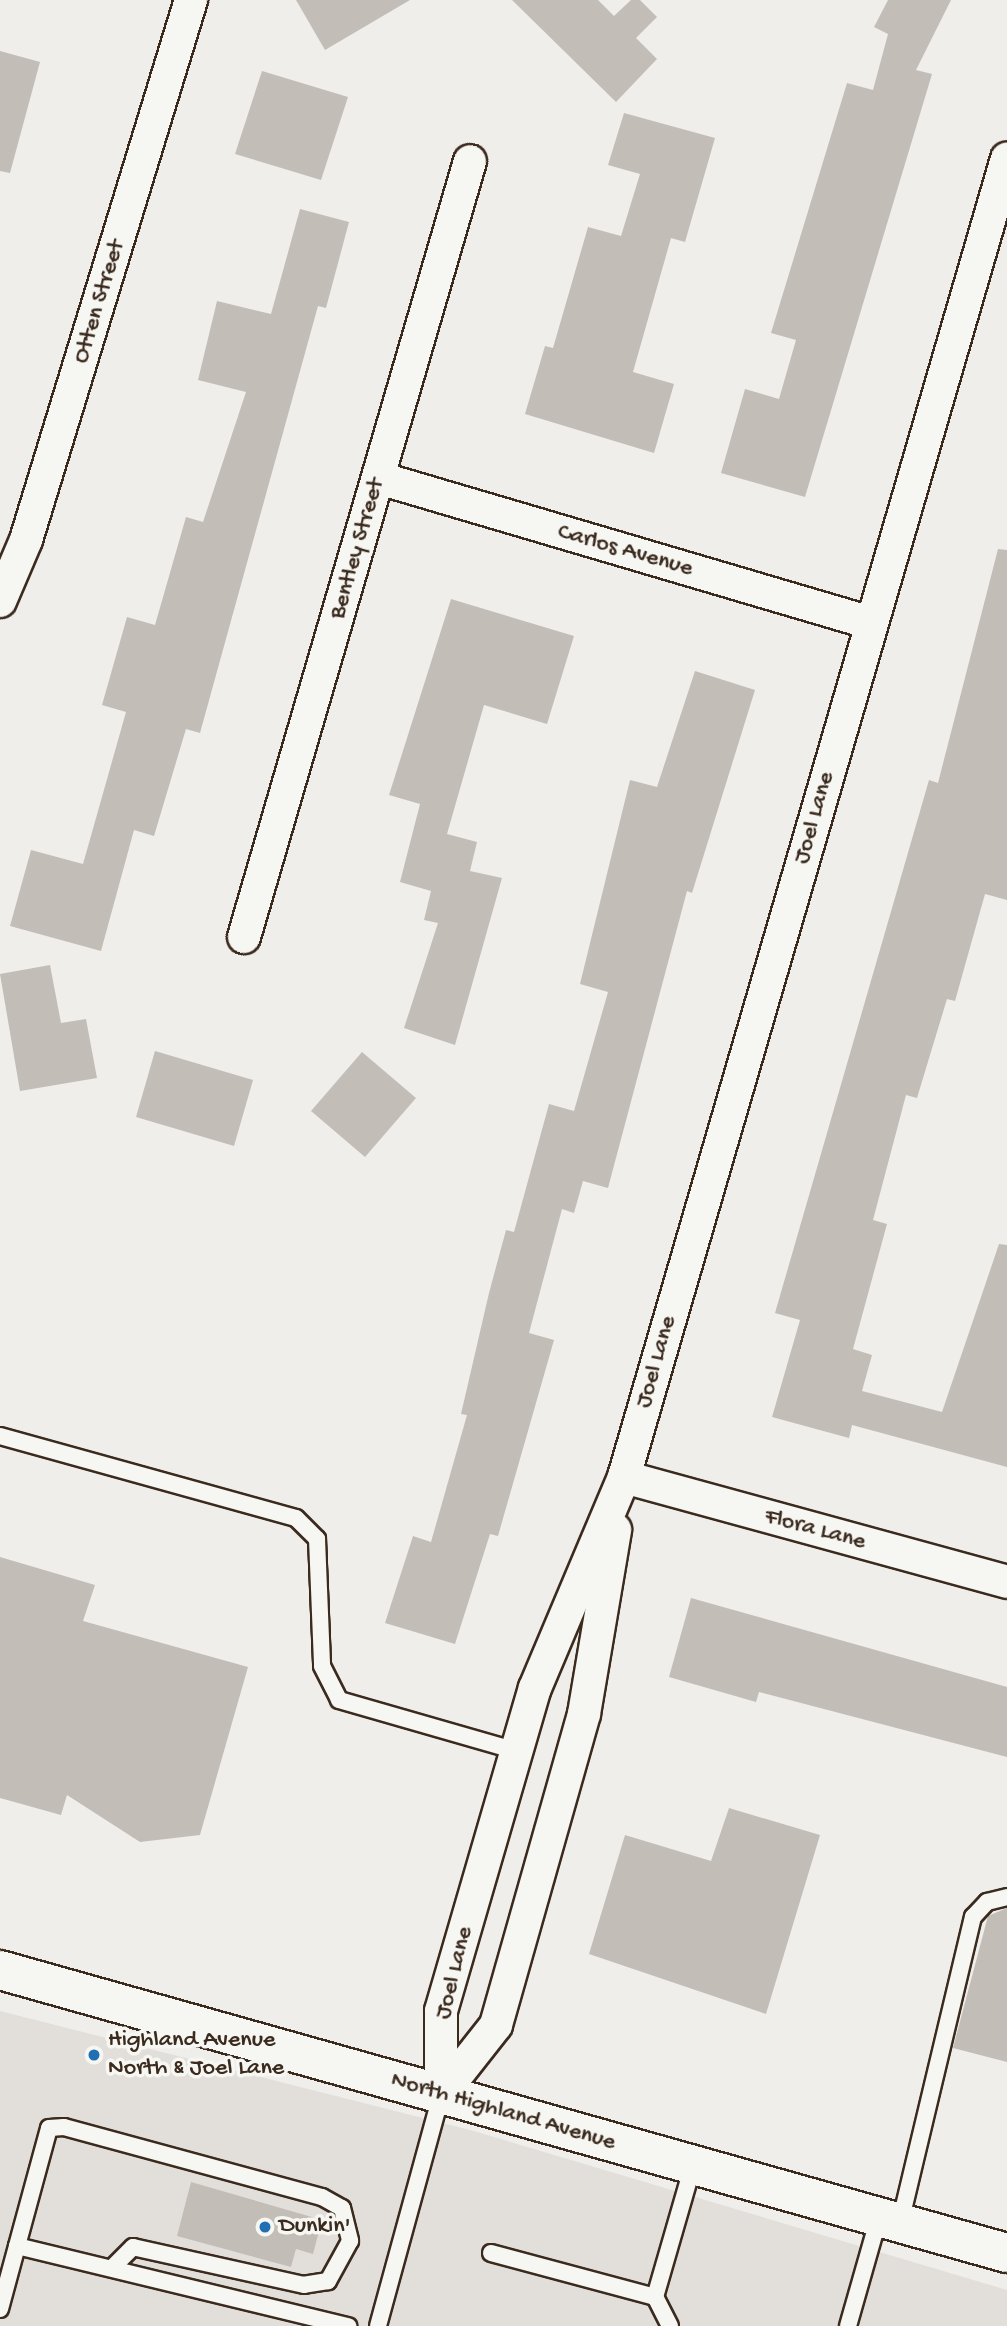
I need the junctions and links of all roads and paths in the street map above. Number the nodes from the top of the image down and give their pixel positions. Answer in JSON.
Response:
{"nodes":[{"id":1,"x":191,"y":0,"type":"edge"},
{"id":2,"x":1007,"y":159,"type":"edge"},
{"id":3,"x":470,"y":161,"type":"dead end"},
{"id":4,"x":379,"y":478,"type":"junction"},
{"id":5,"x":0,"y":601,"type":"edge"},
{"id":6,"x":871,"y":623,"type":"junction"},
{"id":7,"x":244,"y":937,"type":"dead end"},
{"id":8,"x":0,"y":1436,"type":"edge"},
{"id":9,"x":624,"y":1477,"type":"junction"},
{"id":10,"x":1007,"y":1582,"type":"edge"},
{"id":11,"x":517,"y":1751,"type":"junction"},
{"id":12,"x":1007,"y":1897,"type":"edge"},
{"id":13,"x":0,"y":1970,"type":"edge"},
{"id":14,"x":441,"y":2095,"type":"junction"},
{"id":15,"x":693,"y":2165,"type":"junction"},
{"id":16,"x":890,"y":2220,"type":"junction"},
{"id":17,"x":17,"y":2246,"type":"junction"},
{"id":18,"x":491,"y":2253,"type":"dead end"},
{"id":19,"x":1007,"y":2253,"type":"edge"},
{"id":20,"x":112,"y":2268,"type":"junction"},
{"id":21,"x":655,"y":2297,"type":"junction"},
{"id":22,"x":0,"y":2309,"type":"edge"},
{"id":23,"x":348,"y":2326,"type":"edge"},
{"id":24,"x":378,"y":2326,"type":"edge"},
{"id":25,"x":670,"y":2326,"type":"edge"},
{"id":26,"x":848,"y":2326,"type":"edge"}],
"edges":[{"from":1,"to":5,"type":"street","name":"Otten Street"},
{"from":2,"to":6,"type":"street","name":"Joel Lane"},
{"from":3,"to":4,"type":"street","name":"Bentley Street"},
{"from":4,"to":6,"type":"street","name":"Carlos Avenue"},
{"from":4,"to":7,"type":"street","name":"Bentley Street"},
{"from":6,"to":9,"type":"street","name":"Joel Lane"},
{"from":8,"to":11,"type":"lane"},
{"from":9,"to":10,"type":"street","name":"Flora Lane"},
{"from":9,"to":11,"type":"street","name":"Joel Lane"},
{"from":9,"to":14,"type":"street","name":"Joel Lane"},
{"from":11,"to":14,"type":"street","name":"Joel Lane"},
{"from":12,"to":16,"type":"lane"},
{"from":13,"to":14,"type":"street","name":"North Highland Avenue"},
{"from":14,"to":15,"type":"street","name":"North Highland Avenue"},
{"from":14,"to":24,"type":"lane"},
{"from":15,"to":16,"type":"street","name":"North Highland Avenue"},
{"from":15,"to":21,"type":"lane"},
{"from":16,"to":19,"type":"street","name":"North Highland Avenue"},
{"from":16,"to":26,"type":"lane"},
{"from":17,"to":20,"type":"lane"},
{"from":17,"to":20,"type":"lane"},
{"from":17,"to":22,"type":"lane"},
{"from":18,"to":21,"type":"lane"},
{"from":20,"to":23,"type":"lane"},
{"from":21,"to":25,"type":"lane"}]}
